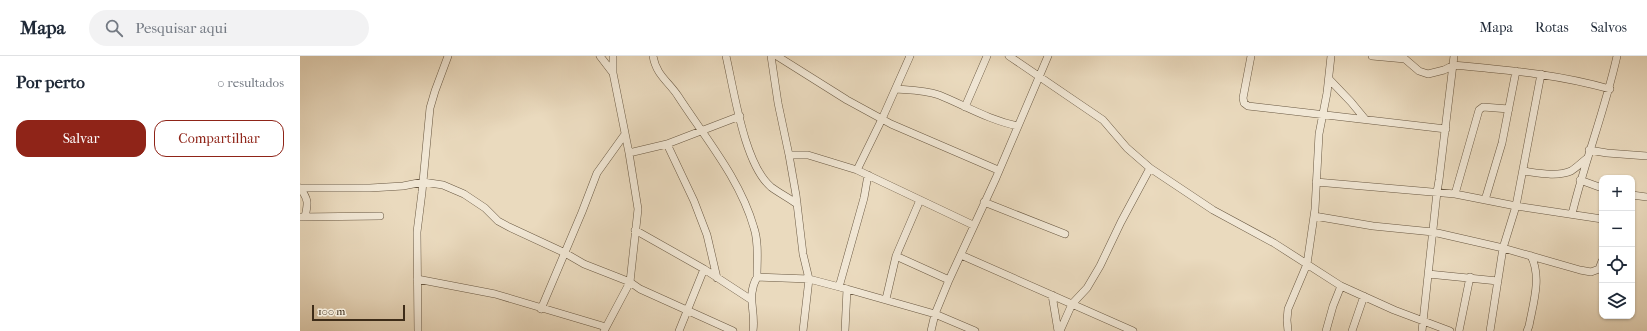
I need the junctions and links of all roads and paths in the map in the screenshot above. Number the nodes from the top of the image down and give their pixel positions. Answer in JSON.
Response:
{"nodes":[{"id":1,"x":448,"y":56,"type":"edge"},
{"id":2,"x":600,"y":56,"type":"edge"},
{"id":3,"x":613,"y":56,"type":"edge"},
{"id":4,"x":653,"y":56,"type":"edge"},
{"id":5,"x":726,"y":56,"type":"edge"},
{"id":6,"x":771,"y":56,"type":"edge"},
{"id":7,"x":777,"y":56,"type":"edge"},
{"id":8,"x":910,"y":56,"type":"edge"},
{"id":9,"x":987,"y":56,"type":"edge"},
{"id":10,"x":1009,"y":56,"type":"edge"},
{"id":11,"x":1048,"y":56,"type":"edge"},
{"id":12,"x":1252,"y":56,"type":"edge"},
{"id":13,"x":1331,"y":56,"type":"edge"},
{"id":14,"x":1372,"y":56,"type":"edge"},
{"id":15,"x":1454,"y":56,"type":"edge"},
{"id":16,"x":1617,"y":56,"type":"edge"},
{"id":17,"x":1454,"y":65,"type":"junction"},
{"id":18,"x":1516,"y":71,"type":"junction"},
{"id":19,"x":613,"y":73,"type":"junction"},
{"id":20,"x":1541,"y":74,"type":"junction"},
{"id":21,"x":1038,"y":76,"type":"junction"},
{"id":22,"x":1329,"y":79,"type":"junction"},
{"id":23,"x":896,"y":89,"type":"junction"},
{"id":24,"x":1610,"y":89,"type":"junction"},
{"id":25,"x":965,"y":107,"type":"junction"},
{"id":26,"x":1509,"y":109,"type":"junction"},
{"id":27,"x":1324,"y":114,"type":"junction"},
{"id":28,"x":740,"y":116,"type":"junction"},
{"id":29,"x":882,"y":119,"type":"junction"},
{"id":30,"x":1365,"y":119,"type":"junction"},
{"id":31,"x":1018,"y":126,"type":"junction"},
{"id":32,"x":1446,"y":129,"type":"junction"},
{"id":33,"x":701,"y":130,"type":"junction"},
{"id":34,"x":625,"y":134,"type":"junction"},
{"id":35,"x":667,"y":144,"type":"junction"},
{"id":36,"x":1589,"y":150,"type":"junction"},
{"id":37,"x":629,"y":153,"type":"junction"},
{"id":38,"x":789,"y":155,"type":"junction"},
{"id":39,"x":1647,"y":156,"type":"edge"},
{"id":40,"x":1586,"y":159,"type":"junction"},
{"id":41,"x":1150,"y":168,"type":"junction"},
{"id":42,"x":857,"y":170,"type":"junction"},
{"id":43,"x":998,"y":170,"type":"junction"},
{"id":44,"x":1523,"y":172,"type":"junction"},
{"id":45,"x":868,"y":175,"type":"junction"},
{"id":46,"x":1580,"y":180,"type":"junction"},
{"id":47,"x":423,"y":182,"type":"junction"},
{"id":48,"x":1316,"y":182,"type":"junction"},
{"id":49,"x":1599,"y":187,"type":"edge"},
{"id":50,"x":300,"y":188,"type":"edge"},
{"id":51,"x":1436,"y":192,"type":"junction"},
{"id":52,"x":1455,"y":194,"type":"junction"},
{"id":53,"x":1635,"y":195,"type":"edge"},
{"id":54,"x":1647,"y":197,"type":"edge"},
{"id":55,"x":920,"y":200,"type":"junction"},
{"id":56,"x":1485,"y":200,"type":"junction"},
{"id":57,"x":984,"y":202,"type":"junction"},
{"id":58,"x":797,"y":204,"type":"junction"},
{"id":59,"x":1516,"y":206,"type":"junction"},
{"id":60,"x":1572,"y":214,"type":"junction"},
{"id":61,"x":380,"y":216,"type":"dead end"},
{"id":62,"x":1314,"y":216,"type":"junction"},
{"id":63,"x":303,"y":217,"type":"edge"},
{"id":64,"x":1599,"y":218,"type":"edge"},
{"id":65,"x":973,"y":225,"type":"junction"},
{"id":66,"x":635,"y":230,"type":"junction"},
{"id":67,"x":1433,"y":232,"type":"junction"},
{"id":68,"x":1065,"y":234,"type":"dead end"},
{"id":69,"x":1503,"y":248,"type":"junction"},
{"id":70,"x":565,"y":253,"type":"junction"},
{"id":71,"x":961,"y":255,"type":"junction"},
{"id":72,"x":896,"y":256,"type":"junction"},
{"id":73,"x":1531,"y":256,"type":"junction"},
{"id":74,"x":1307,"y":264,"type":"junction"},
{"id":75,"x":704,"y":269,"type":"junction"},
{"id":76,"x":1599,"y":269,"type":"edge"},
{"id":77,"x":1428,"y":274,"type":"junction"},
{"id":78,"x":757,"y":277,"type":"junction"},
{"id":79,"x":1470,"y":277,"type":"junction"},
{"id":80,"x":717,"y":278,"type":"junction"},
{"id":81,"x":417,"y":279,"type":"junction"},
{"id":82,"x":809,"y":279,"type":"junction"},
{"id":83,"x":949,"y":280,"type":"junction"},
{"id":84,"x":1498,"y":281,"type":"junction"},
{"id":85,"x":630,"y":282,"type":"junction"},
{"id":86,"x":753,"y":285,"type":"junction"},
{"id":87,"x":1341,"y":286,"type":"junction"},
{"id":88,"x":839,"y":287,"type":"junction"},
{"id":89,"x":847,"y":289,"type":"junction"},
{"id":90,"x":739,"y":291,"type":"junction"},
{"id":91,"x":1052,"y":295,"type":"junction"},
{"id":92,"x":1364,"y":296,"type":"junction"},
{"id":93,"x":750,"y":299,"type":"junction"},
{"id":94,"x":886,"y":299,"type":"junction"},
{"id":95,"x":1072,"y":304,"type":"junction"},
{"id":96,"x":541,"y":309,"type":"junction"},
{"id":97,"x":687,"y":309,"type":"junction"},
{"id":98,"x":935,"y":314,"type":"junction"},
{"id":99,"x":1422,"y":320,"type":"junction"},
{"id":100,"x":605,"y":329,"type":"edge"},
{"id":101,"x":418,"y":331,"type":"edge"},
{"id":102,"x":679,"y":331,"type":"edge"},
{"id":103,"x":733,"y":331,"type":"edge"},
{"id":104,"x":753,"y":331,"type":"edge"},
{"id":105,"x":803,"y":331,"type":"edge"},
{"id":106,"x":845,"y":331,"type":"edge"},
{"id":107,"x":931,"y":331,"type":"edge"},
{"id":108,"x":976,"y":331,"type":"edge"},
{"id":109,"x":1059,"y":331,"type":"edge"},
{"id":110,"x":1133,"y":331,"type":"edge"},
{"id":111,"x":1288,"y":331,"type":"edge"},
{"id":112,"x":1326,"y":331,"type":"edge"},
{"id":113,"x":1352,"y":331,"type":"edge"},
{"id":114,"x":1422,"y":331,"type":"edge"},
{"id":115,"x":1450,"y":331,"type":"edge"},
{"id":116,"x":1459,"y":331,"type":"edge"},
{"id":117,"x":1490,"y":331,"type":"edge"},
{"id":118,"x":1527,"y":331,"type":"edge"}],
"edges":[{"from":1,"to":47,"type":"street"},
{"from":2,"to":19,"type":"street"},
{"from":3,"to":19,"type":"street"},
{"from":4,"to":33,"type":"street"},
{"from":5,"to":28,"type":"street"},
{"from":6,"to":38,"type":"street"},
{"from":7,"to":29,"type":"street"},
{"from":8,"to":23,"type":"street"},
{"from":9,"to":25,"type":"street"},
{"from":10,"to":21,"type":"street"},
{"from":11,"to":21,"type":"street"},
{"from":12,"to":27,"type":"street"},
{"from":13,"to":22,"type":"street"},
{"from":14,"to":17,"type":"street"},
{"from":15,"to":17,"type":"street"},
{"from":16,"to":24,"type":"street"},
{"from":17,"to":18,"type":"street"},
{"from":17,"to":32,"type":"street"},
{"from":18,"to":20,"type":"street"},
{"from":18,"to":26,"type":"street"},
{"from":19,"to":34,"type":"street"},
{"from":20,"to":24,"type":"street"},
{"from":20,"to":44,"type":"street"},
{"from":21,"to":31,"type":"street"},
{"from":21,"to":41,"type":"street"},
{"from":22,"to":27,"type":"street"},
{"from":22,"to":30,"type":"street"},
{"from":23,"to":25,"type":"street"},
{"from":23,"to":29,"type":"street"},
{"from":24,"to":36,"type":"street"},
{"from":25,"to":31,"type":"street"},
{"from":26,"to":52,"type":"street"},
{"from":26,"to":56,"type":"street"},
{"from":27,"to":30,"type":"street"},
{"from":27,"to":48,"type":"street"},
{"from":28,"to":33,"type":"street"},
{"from":28,"to":58,"type":"street"},
{"from":29,"to":42,"type":"street"},
{"from":29,"to":43,"type":"street"},
{"from":30,"to":32,"type":"street"},
{"from":31,"to":43,"type":"street"},
{"from":32,"to":51,"type":"street"},
{"from":33,"to":35,"type":"street"},
{"from":33,"to":78,"type":"street"},
{"from":34,"to":37,"type":"street"},
{"from":34,"to":70,"type":"street"},
{"from":35,"to":37,"type":"street"},
{"from":35,"to":80,"type":"street"},
{"from":36,"to":39,"type":"street"},
{"from":36,"to":40,"type":"street"},
{"from":37,"to":66,"type":"street"},
{"from":38,"to":42,"type":"street"},
{"from":38,"to":58,"type":"street"},
{"from":40,"to":44,"type":"street"},
{"from":40,"to":46,"type":"street"},
{"from":41,"to":74,"type":"street"},
{"from":41,"to":95,"type":"street"},
{"from":42,"to":45,"type":"street"},
{"from":43,"to":57,"type":"street"},
{"from":44,"to":59,"type":"street"},
{"from":45,"to":55,"type":"street"},
{"from":45,"to":88,"type":"street"},
{"from":46,"to":49,"type":"street"},
{"from":46,"to":60,"type":"street"},
{"from":47,"to":50,"type":"street"},
{"from":47,"to":70,"type":"street"},
{"from":47,"to":81,"type":"street"},
{"from":48,"to":51,"type":"street"},
{"from":48,"to":62,"type":"street"},
{"from":50,"to":63,"type":"street"},
{"from":51,"to":52,"type":"street"},
{"from":51,"to":67,"type":"street"},
{"from":52,"to":56,"type":"street"},
{"from":53,"to":54,"type":"street"},
{"from":55,"to":65,"type":"street"},
{"from":55,"to":72,"type":"street"},
{"from":56,"to":59,"type":"street"},
{"from":57,"to":65,"type":"street"},
{"from":57,"to":68,"type":"street"},
{"from":58,"to":82,"type":"street"},
{"from":59,"to":60,"type":"street"},
{"from":59,"to":69,"type":"street"},
{"from":60,"to":64,"type":"street"},
{"from":61,"to":63,"type":"street"},
{"from":62,"to":67,"type":"street"},
{"from":62,"to":74,"type":"street"},
{"from":65,"to":71,"type":"street"},
{"from":66,"to":75,"type":"street"},
{"from":66,"to":85,"type":"street"},
{"from":67,"to":69,"type":"street"},
{"from":67,"to":77,"type":"street"},
{"from":69,"to":73,"type":"street"},
{"from":69,"to":84,"type":"street"},
{"from":70,"to":85,"type":"street"},
{"from":70,"to":96,"type":"street"},
{"from":71,"to":83,"type":"street"},
{"from":71,"to":91,"type":"street"},
{"from":72,"to":83,"type":"street"},
{"from":72,"to":94,"type":"street"},
{"from":73,"to":76,"type":"street"},
{"from":73,"to":118,"type":"street"},
{"from":74,"to":87,"type":"street"},
{"from":74,"to":111,"type":"street"},
{"from":75,"to":80,"type":"street"},
{"from":75,"to":97,"type":"street"},
{"from":77,"to":79,"type":"street"},
{"from":77,"to":99,"type":"street"},
{"from":78,"to":82,"type":"street"},
{"from":78,"to":86,"type":"street"},
{"from":79,"to":84,"type":"street"},
{"from":79,"to":116,"type":"street"},
{"from":80,"to":90,"type":"street"},
{"from":81,"to":96,"type":"street"},
{"from":81,"to":101,"type":"street"},
{"from":82,"to":88,"type":"street"},
{"from":82,"to":105,"type":"street"},
{"from":83,"to":98,"type":"street"},
{"from":84,"to":117,"type":"street"},
{"from":85,"to":97,"type":"street"},
{"from":85,"to":100,"type":"street"},
{"from":86,"to":90,"type":"street"},
{"from":86,"to":93,"type":"street"},
{"from":87,"to":92,"type":"street"},
{"from":87,"to":112,"type":"street"},
{"from":88,"to":89,"type":"street"},
{"from":89,"to":94,"type":"street"},
{"from":89,"to":106,"type":"street"},
{"from":90,"to":93,"type":"street"},
{"from":91,"to":95,"type":"street"},
{"from":91,"to":109,"type":"street"},
{"from":92,"to":99,"type":"street"},
{"from":92,"to":113,"type":"street"},
{"from":93,"to":104,"type":"street"},
{"from":94,"to":98,"type":"street"},
{"from":95,"to":109,"type":"street"},
{"from":95,"to":110,"type":"street"},
{"from":96,"to":100,"type":"street"},
{"from":97,"to":102,"type":"street"},
{"from":97,"to":103,"type":"street"},
{"from":98,"to":107,"type":"street"},
{"from":98,"to":108,"type":"street"},
{"from":99,"to":114,"type":"street"},
{"from":99,"to":115,"type":"street"}]}
